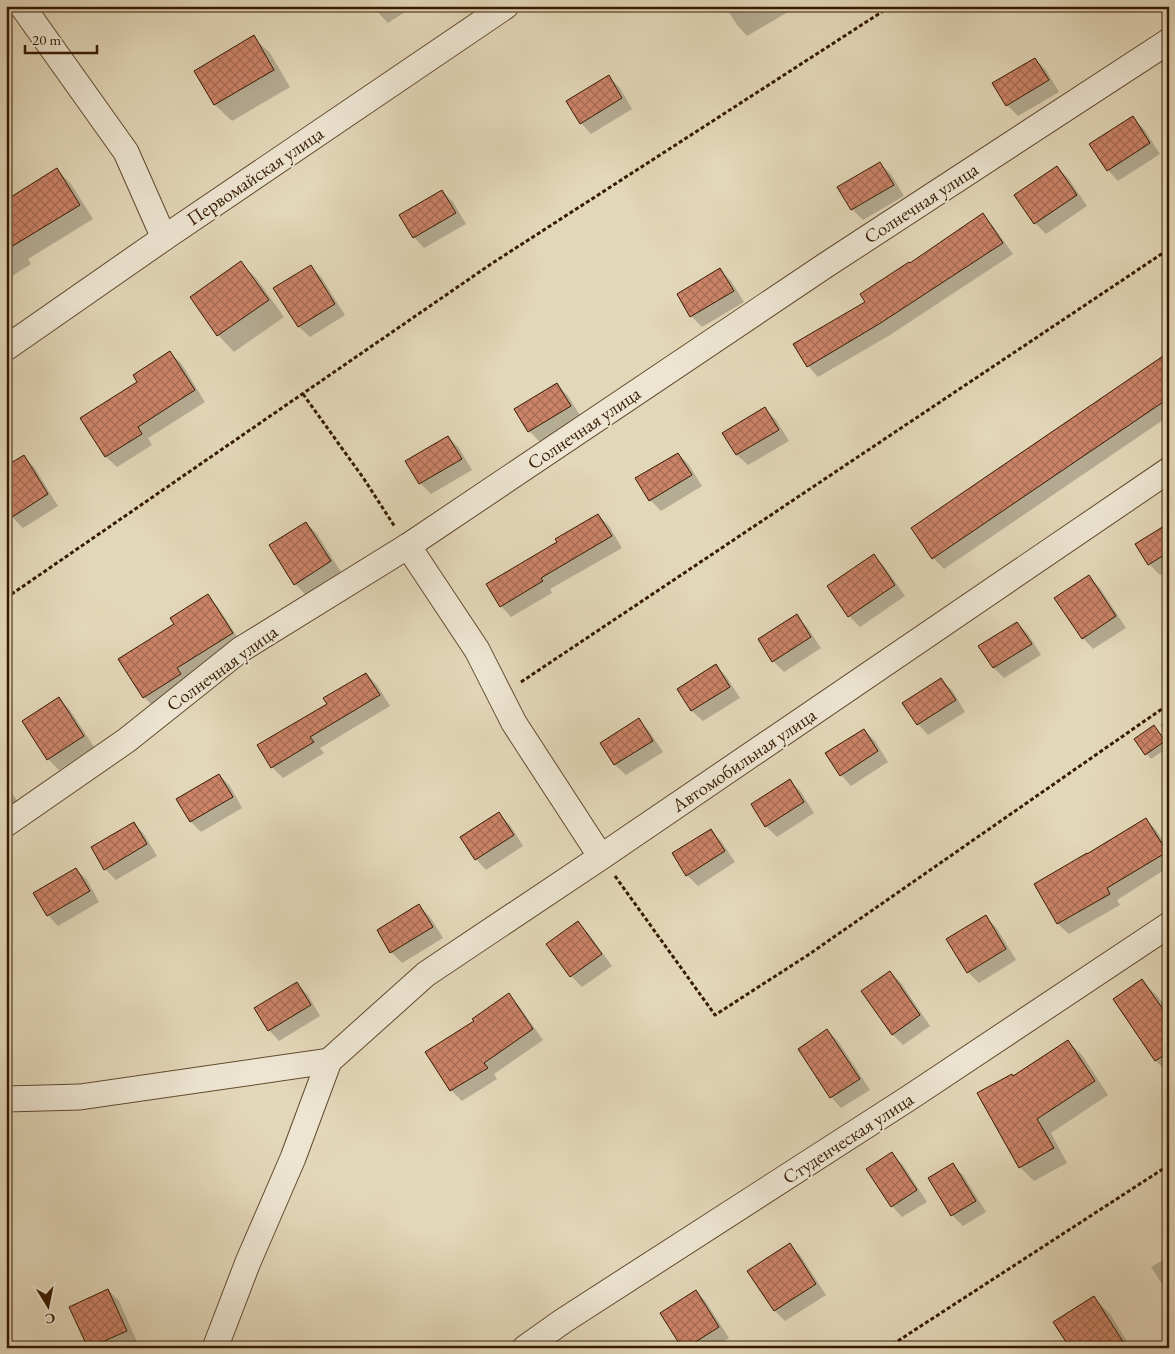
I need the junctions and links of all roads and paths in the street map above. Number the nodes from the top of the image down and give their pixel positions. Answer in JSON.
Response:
{"nodes":[{"id":1,"x":22,"y":6,"type":"edge"},
{"id":2,"x":506,"y":6,"type":"edge"},
{"id":3,"x":891,"y":6,"type":"edge"},
{"id":4,"x":1169,"y":40,"type":"edge"},
{"id":5,"x":164,"y":238,"type":"junction"},
{"id":6,"x":1169,"y":249,"type":"edge"},
{"id":7,"x":6,"y":348,"type":"edge"},
{"id":8,"x":303,"y":394,"type":"junction"},
{"id":9,"x":1169,"y":470,"type":"edge"},
{"id":10,"x":408,"y":546,"type":"junction"},
{"id":11,"x":6,"y":598,"type":"edge"},
{"id":12,"x":500,"y":696,"type":"junction"},
{"id":13,"x":1169,"y":704,"type":"edge"},
{"id":14,"x":6,"y":824,"type":"edge"},
{"id":15,"x":601,"y":857,"type":"junction"},
{"id":16,"x":1169,"y":925,"type":"edge"},
{"id":17,"x":329,"y":1061,"type":"junction"},
{"id":18,"x":6,"y":1100,"type":"edge"},
{"id":19,"x":1169,"y":1165,"type":"edge"},
{"id":20,"x":215,"y":1348,"type":"edge"},
{"id":21,"x":525,"y":1348,"type":"edge"},
{"id":22,"x":887,"y":1348,"type":"edge"}],
"edges":[{"from":1,"to":5,"type":"street"},
{"from":2,"to":5,"type":"street","name":"Первомайская улица"},
{"from":3,"to":8,"type":"path"},
{"from":4,"to":10,"type":"street","name":"Солнечная улица"},
{"from":5,"to":7,"type":"street","name":"Первомайская улица"},
{"from":6,"to":12,"type":"path"},
{"from":8,"to":10,"type":"path"},
{"from":8,"to":11,"type":"path"},
{"from":9,"to":15,"type":"street","name":"Автомобильная улица"},
{"from":10,"to":12,"type":"street"},
{"from":10,"to":14,"type":"street","name":"Солнечная улица"},
{"from":12,"to":15,"type":"street"},
{"from":13,"to":15,"type":"path"},
{"from":15,"to":17,"type":"street","name":"Автомобильная улица"},
{"from":16,"to":21,"type":"street","name":"Студенческая улица"},
{"from":17,"to":18,"type":"street"},
{"from":17,"to":20,"type":"street"},
{"from":19,"to":22,"type":"path"}]}
